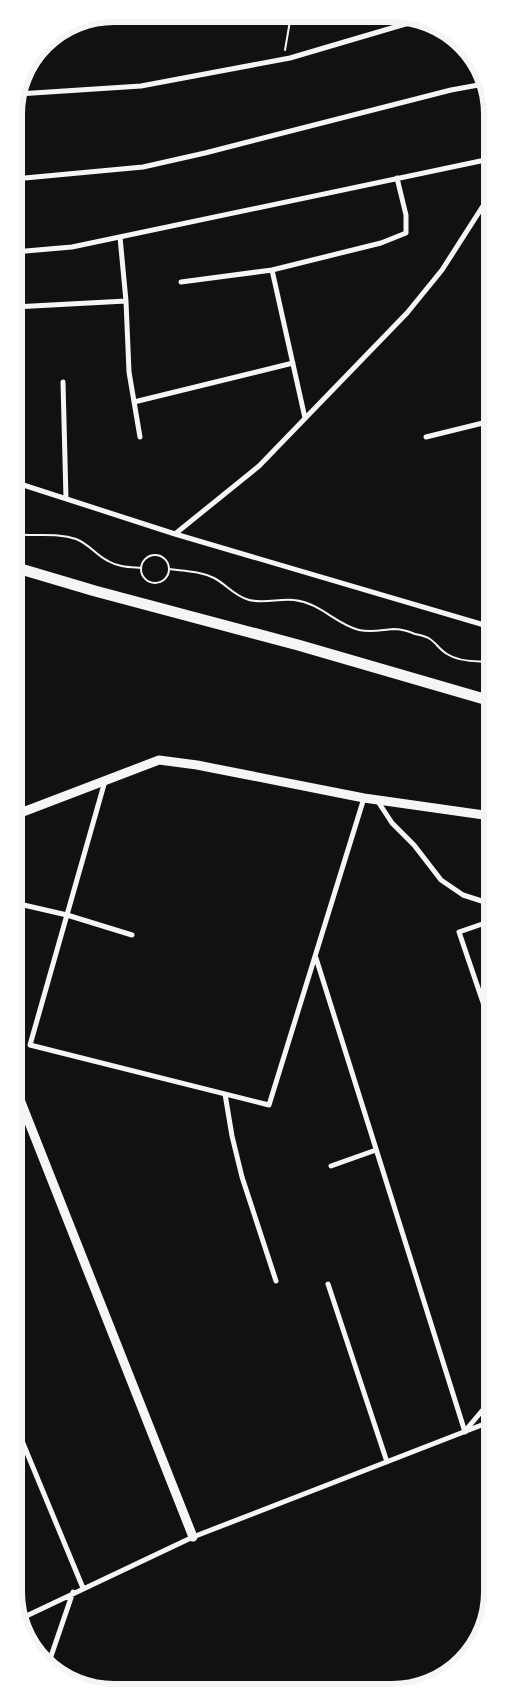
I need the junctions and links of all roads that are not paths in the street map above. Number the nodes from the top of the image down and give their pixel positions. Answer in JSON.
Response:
{"nodes":[{"id":1,"x":406,"y":24,"type":"edge"},
{"id":2,"x":479,"y":85,"type":"edge"},
{"id":3,"x":25,"y":94,"type":"edge"},
{"id":4,"x":484,"y":160,"type":"edge"},
{"id":5,"x":23,"y":178,"type":"edge"},
{"id":6,"x":397,"y":178,"type":"junction"},
{"id":7,"x":484,"y":204,"type":"edge"},
{"id":8,"x":120,"y":237,"type":"junction"},
{"id":9,"x":23,"y":251,"type":"edge"},
{"id":10,"x":272,"y":270,"type":"junction"},
{"id":11,"x":181,"y":282,"type":"dead end"},
{"id":12,"x":126,"y":301,"type":"junction"},
{"id":13,"x":23,"y":307,"type":"edge"},
{"id":14,"x":293,"y":363,"type":"junction"},
{"id":15,"x":63,"y":382,"type":"dead end"},
{"id":16,"x":134,"y":402,"type":"junction"},
{"id":17,"x":305,"y":418,"type":"junction"},
{"id":18,"x":484,"y":423,"type":"edge"},
{"id":19,"x":140,"y":437,"type":"dead end"},
{"id":20,"x":426,"y":437,"type":"dead end"},
{"id":21,"x":23,"y":485,"type":"edge"},
{"id":22,"x":66,"y":499,"type":"junction"},
{"id":23,"x":175,"y":534,"type":"junction"},
{"id":24,"x":23,"y":570,"type":"edge"},
{"id":25,"x":484,"y":625,"type":"edge"},
{"id":26,"x":484,"y":699,"type":"edge"},
{"id":27,"x":105,"y":781,"type":"junction"},
{"id":28,"x":364,"y":798,"type":"junction"},
{"id":29,"x":376,"y":800,"type":"junction"},
{"id":30,"x":23,"y":813,"type":"edge"},
{"id":31,"x":484,"y":815,"type":"edge"},
{"id":32,"x":483,"y":902,"type":"edge"},
{"id":33,"x":22,"y":905,"type":"edge"},
{"id":34,"x":67,"y":915,"type":"junction"},
{"id":35,"x":483,"y":924,"type":"edge"},
{"id":36,"x":132,"y":935,"type":"dead end"},
{"id":37,"x":316,"y":956,"type":"junction"},
{"id":38,"x":483,"y":1004,"type":"edge"},
{"id":39,"x":225,"y":1094,"type":"junction"},
{"id":40,"x":22,"y":1105,"type":"edge"},
{"id":41,"x":376,"y":1150,"type":"junction"},
{"id":42,"x":331,"y":1166,"type":"dead end"},
{"id":43,"x":276,"y":1282,"type":"dead end"},
{"id":44,"x":328,"y":1284,"type":"dead end"},
{"id":45,"x":483,"y":1410,"type":"edge"},
{"id":46,"x":483,"y":1425,"type":"edge"},
{"id":47,"x":465,"y":1432,"type":"junction"},
{"id":48,"x":22,"y":1441,"type":"edge"},
{"id":49,"x":387,"y":1462,"type":"junction"},
{"id":50,"x":193,"y":1536,"type":"junction"},
{"id":51,"x":83,"y":1588,"type":"junction"},
{"id":52,"x":74,"y":1592,"type":"junction"},
{"id":53,"x":26,"y":1616,"type":"edge"},
{"id":54,"x":51,"y":1657,"type":"edge"}],
"edges":[{"from":1,"to":3,"type":"street"},
{"from":2,"to":5,"type":"street"},
{"from":4,"to":6,"type":"street"},
{"from":6,"to":8,"type":"street"},
{"from":6,"to":10,"type":"street"},
{"from":7,"to":17,"type":"street"},
{"from":8,"to":9,"type":"street"},
{"from":8,"to":12,"type":"street"},
{"from":10,"to":11,"type":"street"},
{"from":10,"to":14,"type":"street"},
{"from":12,"to":13,"type":"street"},
{"from":12,"to":16,"type":"street"},
{"from":14,"to":16,"type":"street"},
{"from":14,"to":17,"type":"street"},
{"from":15,"to":22,"type":"street"},
{"from":16,"to":19,"type":"street"},
{"from":17,"to":23,"type":"street"},
{"from":18,"to":20,"type":"street"},
{"from":21,"to":22,"type":"street"},
{"from":22,"to":23,"type":"street"},
{"from":23,"to":25,"type":"street"},
{"from":24,"to":26,"type":"main road"},
{"from":27,"to":28,"type":"street"},
{"from":27,"to":30,"type":"street"},
{"from":27,"to":34,"type":"street"},
{"from":28,"to":29,"type":"street"},
{"from":28,"to":37,"type":"street"},
{"from":29,"to":31,"type":"street"},
{"from":29,"to":32,"type":"street"},
{"from":33,"to":34,"type":"street"},
{"from":34,"to":36,"type":"street"},
{"from":34,"to":39,"type":"street"},
{"from":35,"to":38,"type":"street"},
{"from":37,"to":39,"type":"street"},
{"from":37,"to":41,"type":"street"},
{"from":39,"to":43,"type":"street"},
{"from":40,"to":50,"type":"street"},
{"from":41,"to":42,"type":"street"},
{"from":41,"to":47,"type":"street"},
{"from":44,"to":49,"type":"street"},
{"from":45,"to":47,"type":"street"},
{"from":46,"to":47,"type":"street"},
{"from":47,"to":49,"type":"street"},
{"from":48,"to":51,"type":"street"},
{"from":49,"to":50,"type":"street"},
{"from":50,"to":51,"type":"street"},
{"from":51,"to":52,"type":"street"},
{"from":52,"to":53,"type":"street"},
{"from":52,"to":54,"type":"street"}]}
